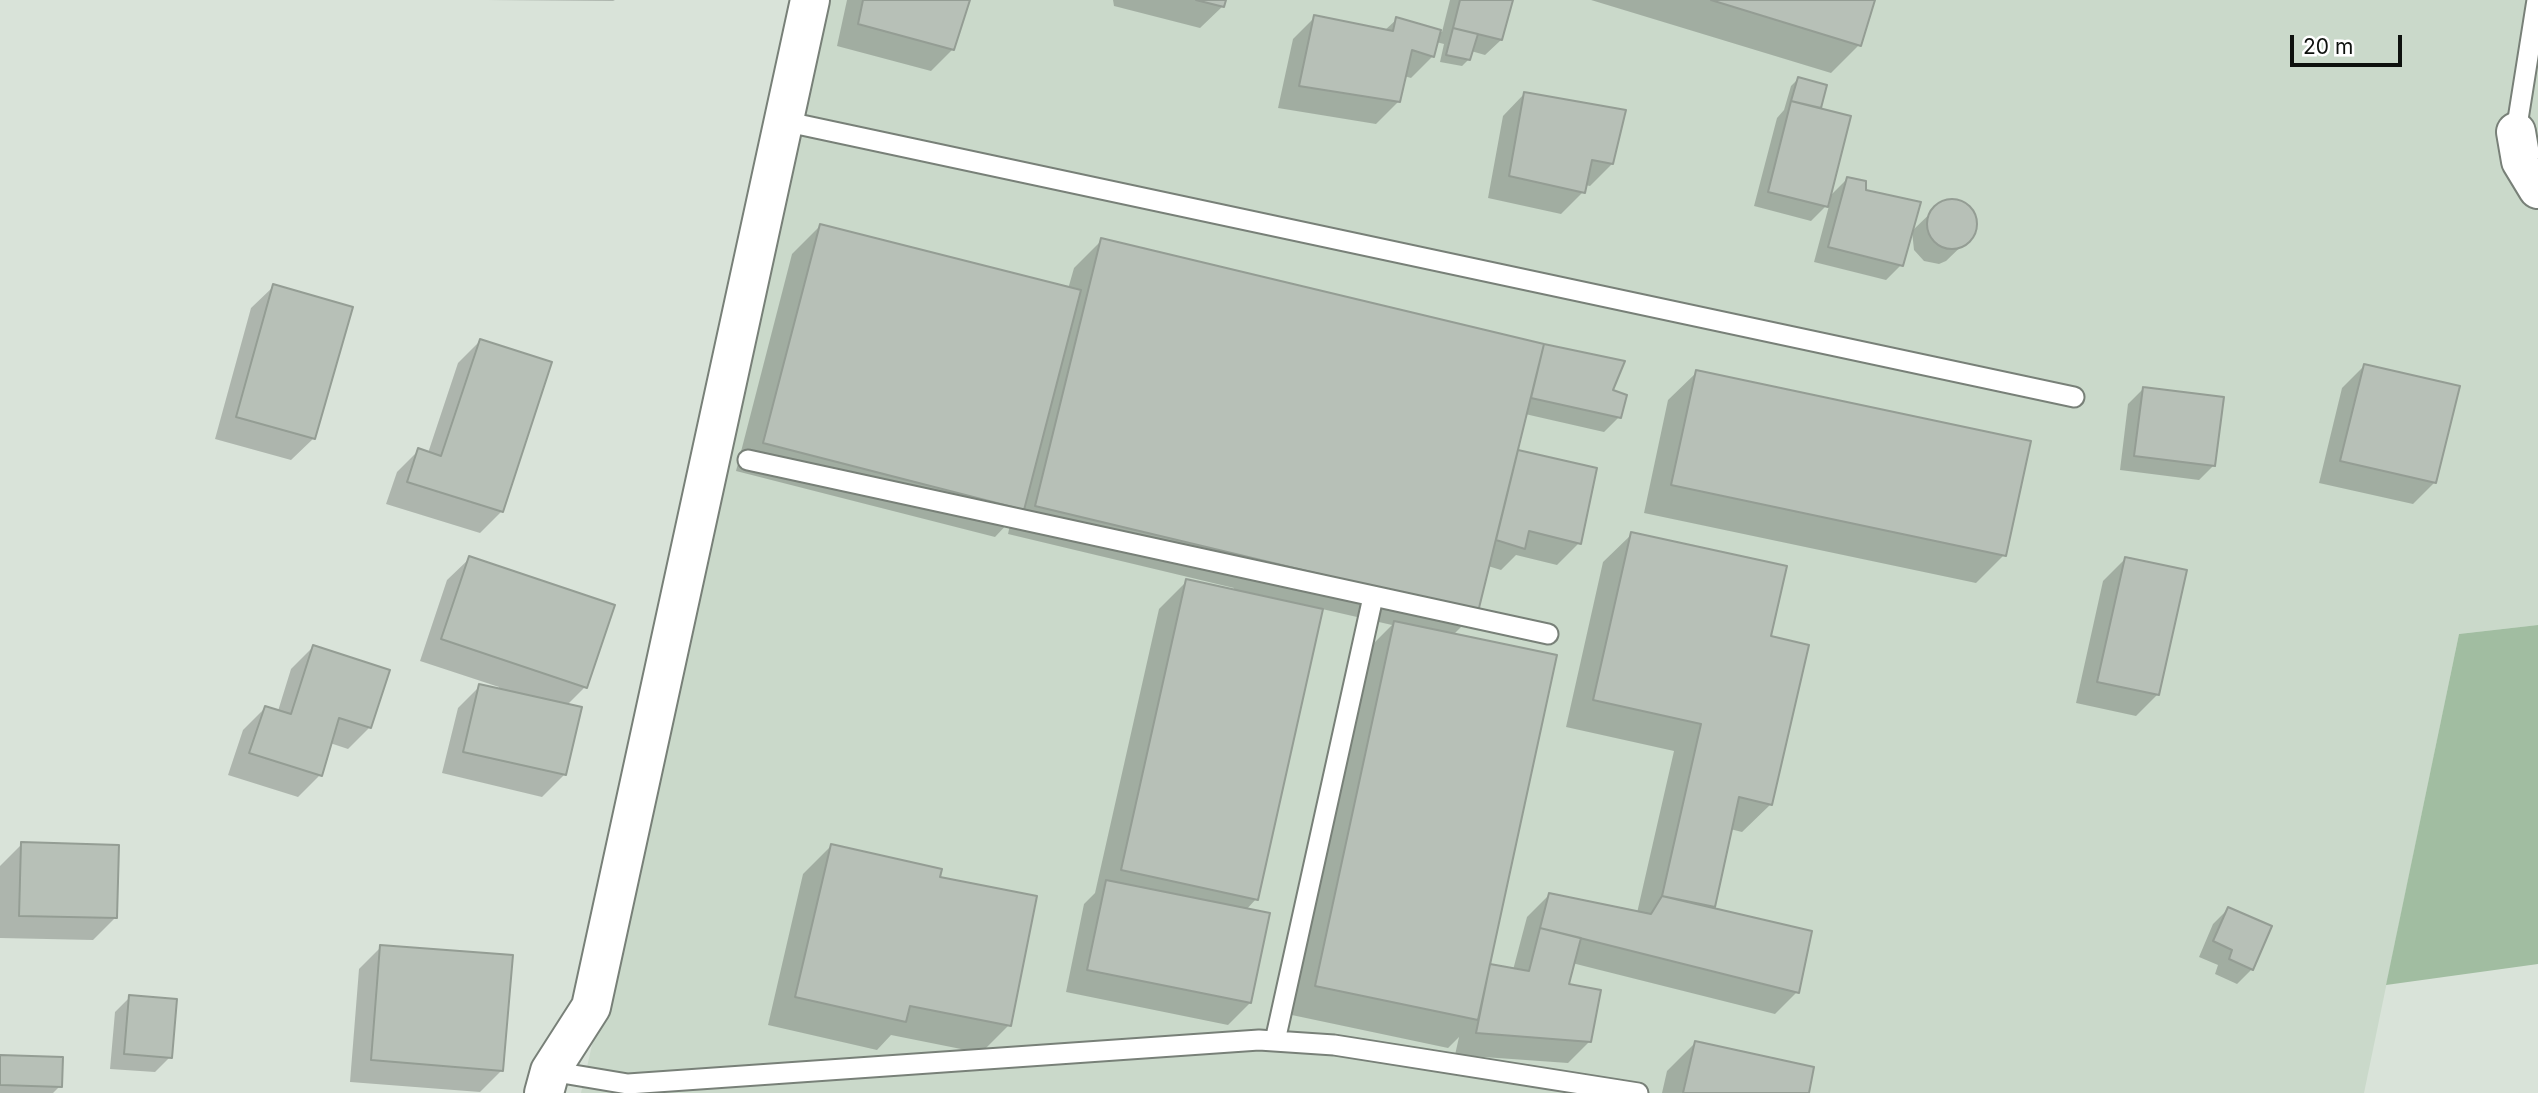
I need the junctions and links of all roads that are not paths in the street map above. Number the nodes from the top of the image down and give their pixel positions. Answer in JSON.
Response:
{"nodes":[{"id":1,"x":810,"y":0,"type":"edge"},
{"id":2,"x":2537,"y":0,"type":"edge"},
{"id":3,"x":783,"y":121,"type":"junction"},
{"id":4,"x":2516,"y":132,"type":"joint"},
{"id":5,"x":2538,"y":188,"type":"edge"},
{"id":6,"x":2074,"y":397,"type":"dead end"},
{"id":7,"x":748,"y":460,"type":"dead end"},
{"id":8,"x":1373,"y":597,"type":"junction"},
{"id":9,"x":1548,"y":634,"type":"dead end"},
{"id":10,"x":1275,"y":1041,"type":"junction"},
{"id":11,"x":547,"y":1082,"type":"edge"},
{"id":12,"x":1638,"y":1093,"type":"edge"}],
"edges":[{"from":1,"to":3,"type":"main road"},
{"from":2,"to":4,"type":"lane"},
{"from":3,"to":6,"type":"lane"},
{"from":3,"to":11,"type":"main road"},
{"from":4,"to":5,"type":"main road"},
{"from":7,"to":8,"type":"lane"},
{"from":8,"to":9,"type":"lane"},
{"from":8,"to":10,"type":"lane"},
{"from":10,"to":11,"type":"lane"},
{"from":10,"to":12,"type":"lane"}]}
